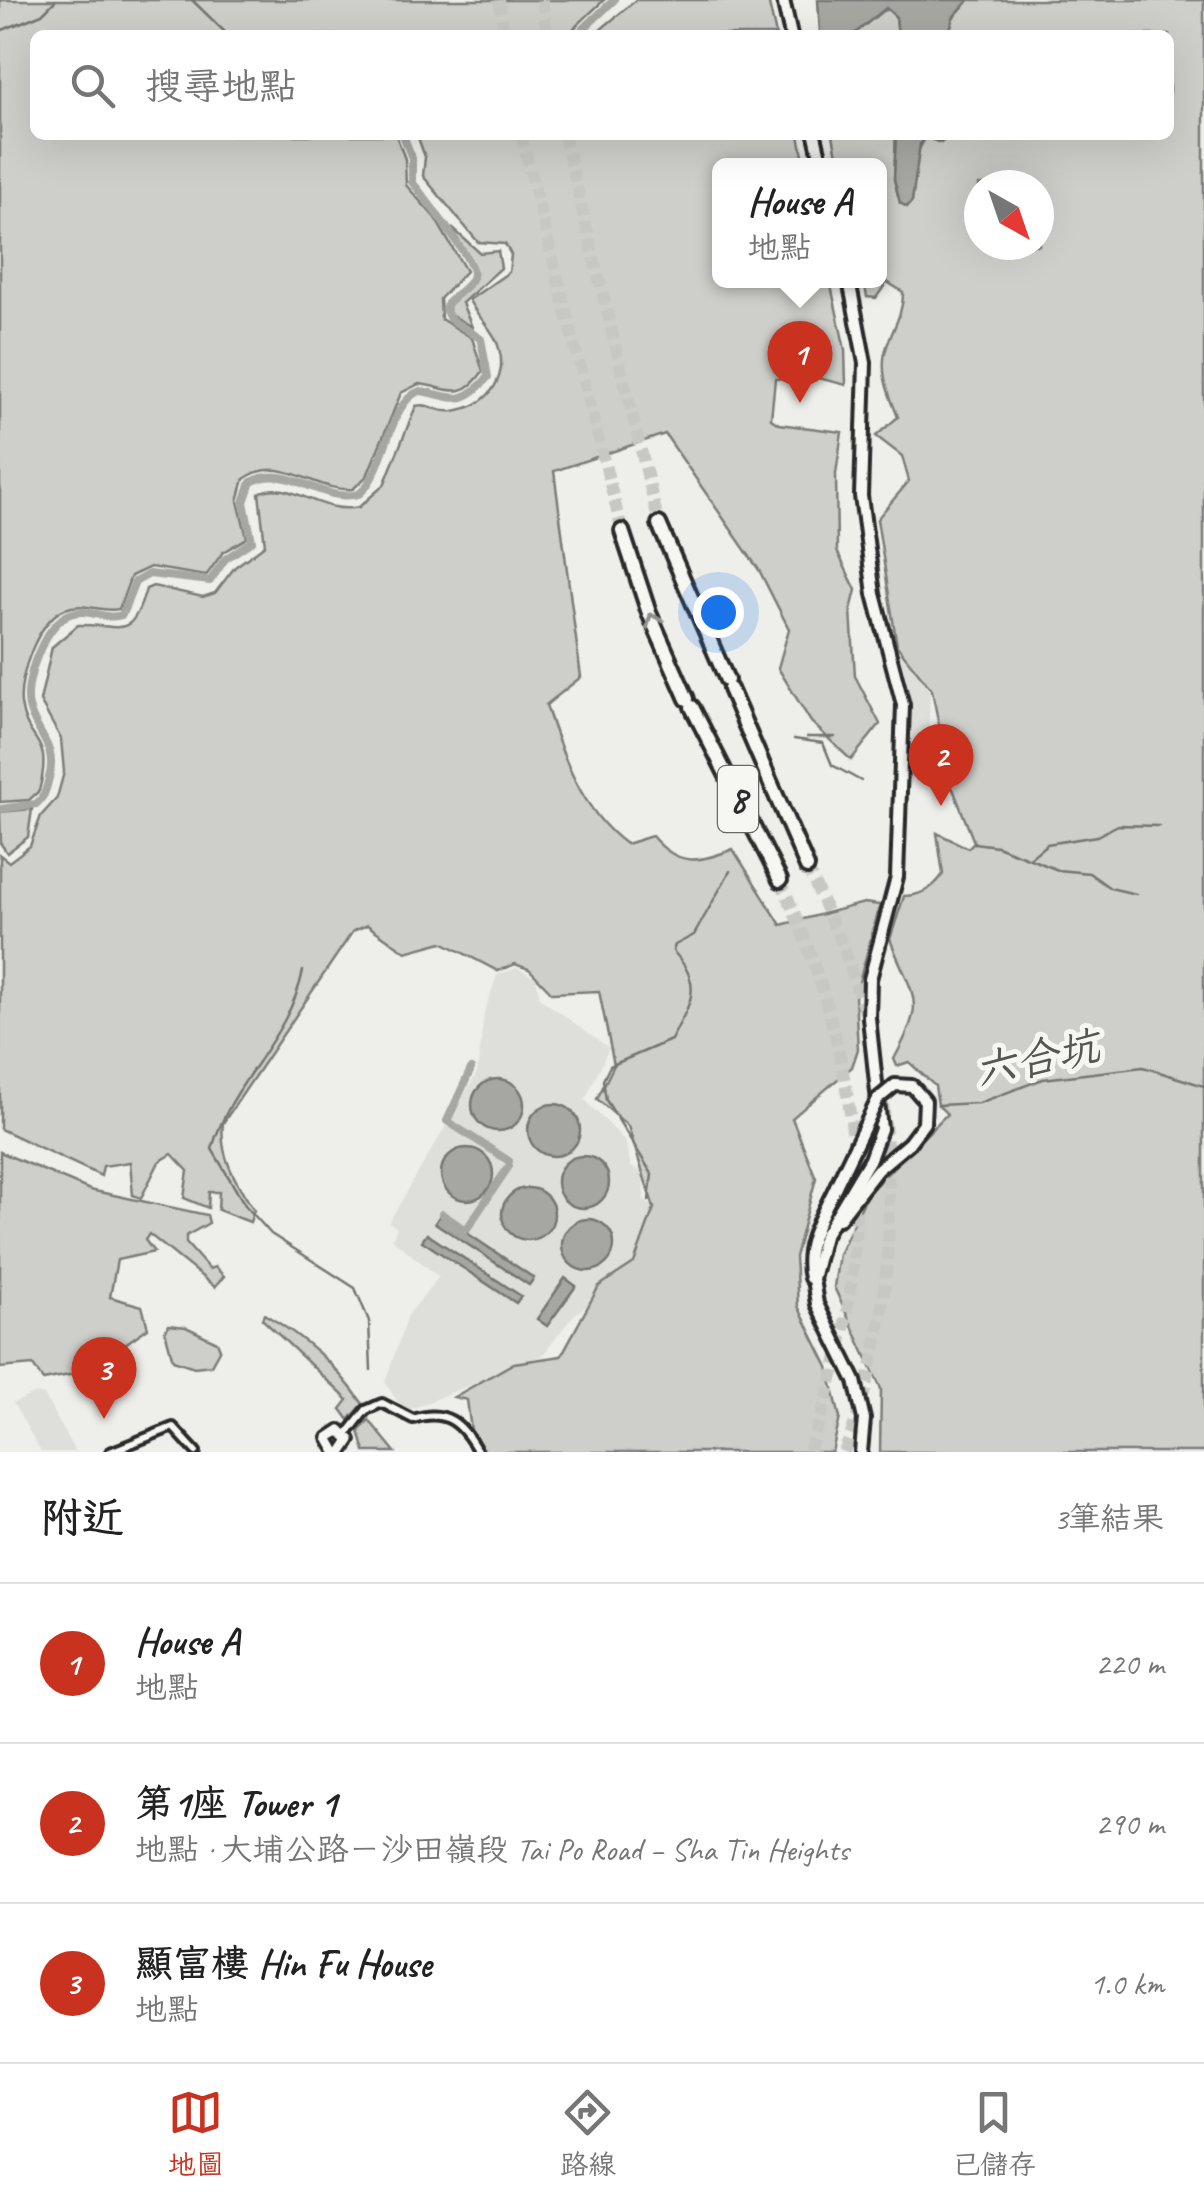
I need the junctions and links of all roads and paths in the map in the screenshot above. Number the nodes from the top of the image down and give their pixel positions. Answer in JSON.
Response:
{"nodes":[{"id":1,"x":783,"y":0,"type":"edge"},
{"id":2,"x":790,"y":30,"type":"edge"},
{"id":3,"x":851,"y":288,"type":"edge"},
{"id":4,"x":659,"y":524,"type":"tunnel mouth"},
{"id":5,"x":622,"y":531,"type":"tunnel mouth"},
{"id":6,"x":808,"y":867,"type":"tunnel mouth"},
{"id":7,"x":780,"y":880,"type":"tunnel mouth"},
{"id":8,"x":824,"y":1236,"type":"junction"},
{"id":9,"x":814,"y":1290,"type":"junction"},
{"id":10,"x":347,"y":1434,"type":"junction"},
{"id":11,"x":339,"y":1451,"type":"edge"},
{"id":12,"x":110,"y":1452,"type":"edge"},
{"id":13,"x":196,"y":1452,"type":"edge"},
{"id":14,"x":478,"y":1452,"type":"edge"},
{"id":15,"x":861,"y":1452,"type":"edge"}],
"edges":[{"from":1,"to":2,"type":"main road"},
{"from":3,"to":8,"type":"main road"},
{"from":4,"to":6,"type":"highway","number":"8"},
{"from":7,"to":5,"type":"highway","number":"8","one_way":true},
{"from":8,"to":9,"type":"main road"},
{"from":8,"to":9,"type":"main road","bridge":true},
{"from":9,"to":15,"type":"main road"},
{"from":10,"to":11,"type":"street"},
{"from":10,"to":11,"type":"street"},
{"from":10,"to":14,"type":"street"},
{"from":12,"to":13,"type":"street"}]}
